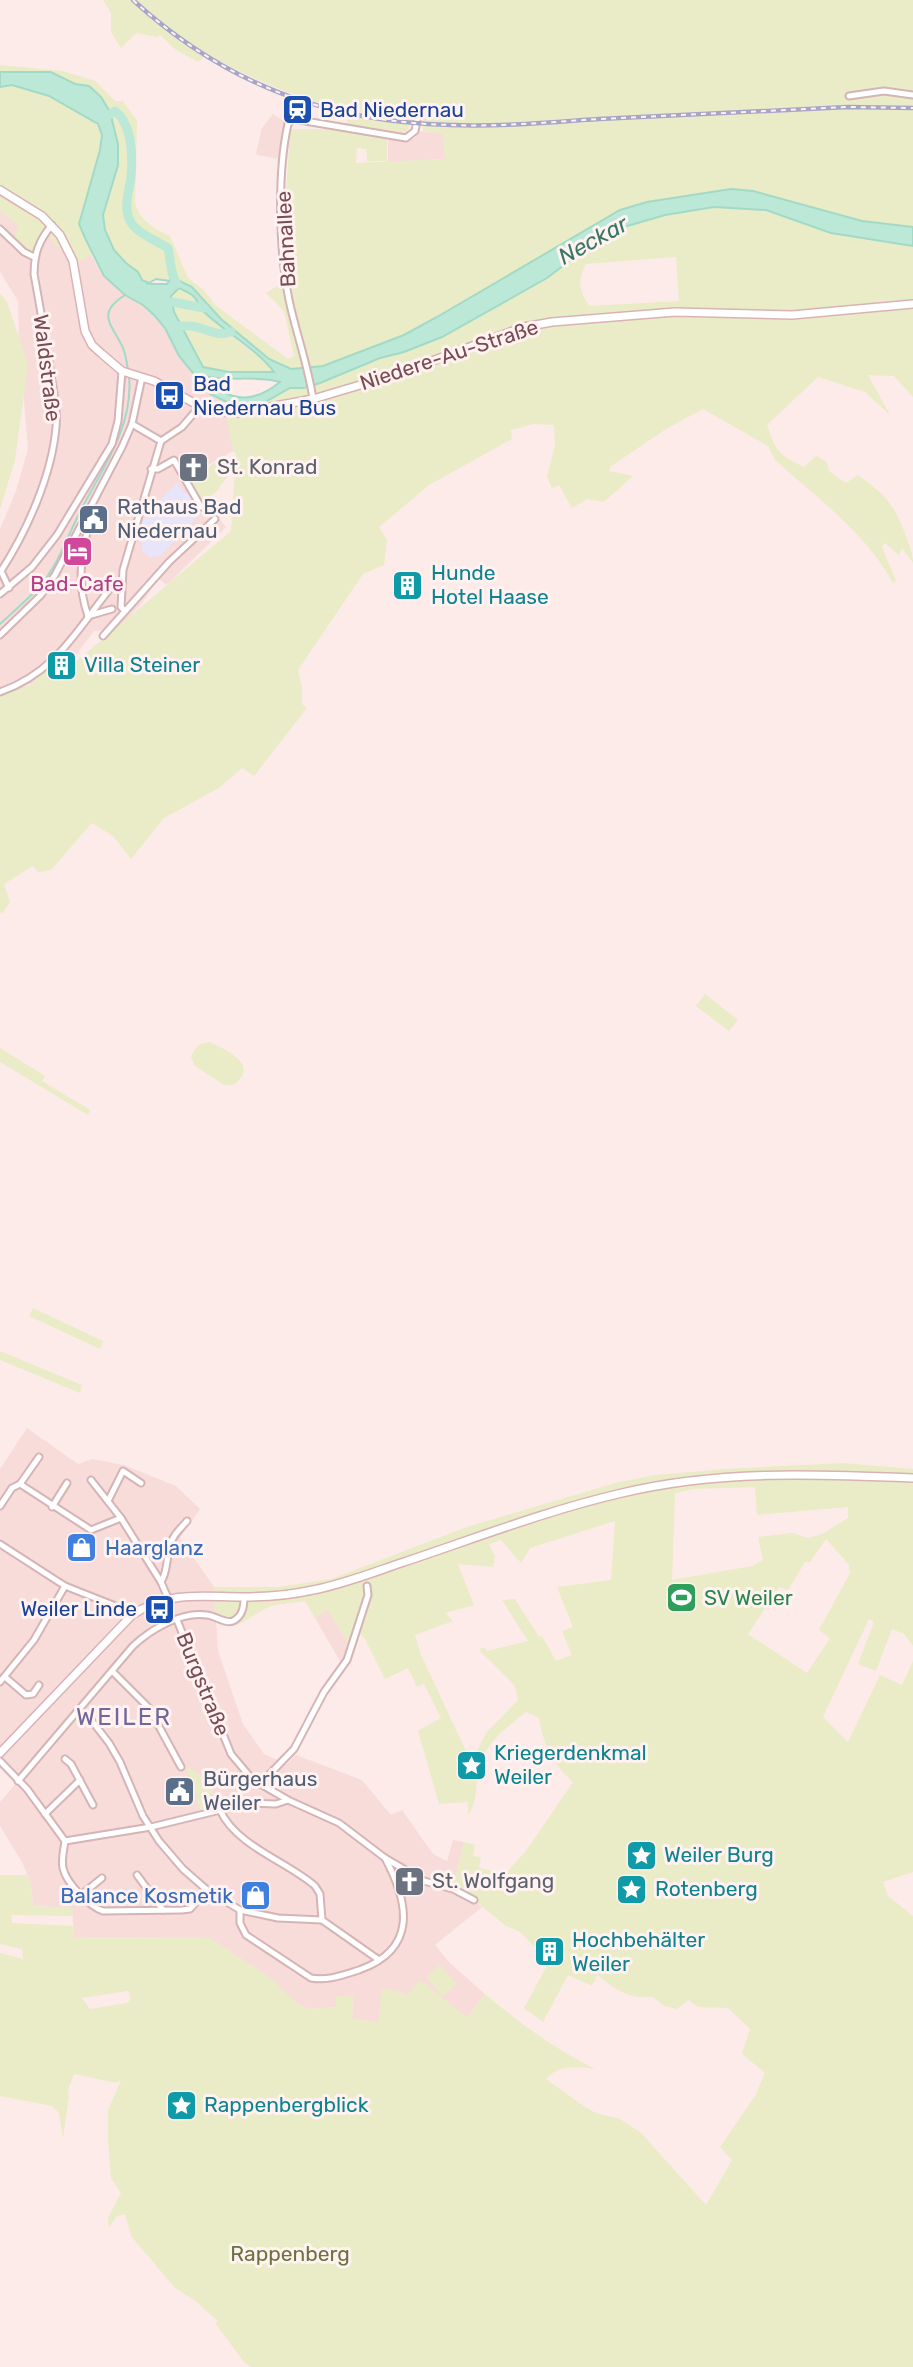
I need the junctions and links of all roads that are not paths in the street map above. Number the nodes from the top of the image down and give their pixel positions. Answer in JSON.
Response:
{"nodes":[{"id":1,"x":913,"y":95,"type":"edge"},
{"id":2,"x":849,"y":96,"type":"dead end"},
{"id":3,"x":418,"y":115,"type":"dead end"},
{"id":4,"x":0,"y":190,"type":"edge"},
{"id":5,"x":52,"y":225,"type":"junction"},
{"id":6,"x":0,"y":229,"type":"edge"},
{"id":7,"x":34,"y":257,"type":"junction"},
{"id":8,"x":913,"y":304,"type":"edge"},
{"id":9,"x":124,"y":372,"type":"junction"},
{"id":10,"x":140,"y":376,"type":"junction"},
{"id":11,"x":313,"y":399,"type":"junction"},
{"id":12,"x":200,"y":406,"type":"junction"},
{"id":13,"x":132,"y":424,"type":"junction"},
{"id":14,"x":161,"y":441,"type":"junction"},
{"id":15,"x":151,"y":469,"type":"junction"},
{"id":16,"x":201,"y":507,"type":"dead end"},
{"id":17,"x":215,"y":519,"type":"dead end"},
{"id":18,"x":83,"y":523,"type":"junction"},
{"id":19,"x":122,"y":581,"type":"junction"},
{"id":20,"x":9,"y":588,"type":"junction"},
{"id":21,"x":0,"y":594,"type":"edge"},
{"id":22,"x":112,"y":609,"type":"dead end"},
{"id":23,"x":124,"y":610,"type":"junction"},
{"id":24,"x":88,"y":616,"type":"junction"},
{"id":25,"x":0,"y":635,"type":"edge"},
{"id":26,"x":103,"y":636,"type":"dead end"},
{"id":27,"x":0,"y":692,"type":"edge"},
{"id":28,"x":39,"y":1457,"type":"dead end"},
{"id":29,"x":913,"y":1478,"type":"edge"},
{"id":30,"x":91,"y":1480,"type":"dead end"},
{"id":31,"x":67,"y":1483,"type":"dead end"},
{"id":32,"x":141,"y":1483,"type":"dead end"},
{"id":33,"x":20,"y":1485,"type":"junction"},
{"id":34,"x":108,"y":1501,"type":"junction"},
{"id":35,"x":0,"y":1506,"type":"edge"},
{"id":36,"x":52,"y":1507,"type":"junction"},
{"id":37,"x":121,"y":1518,"type":"junction"},
{"id":38,"x":187,"y":1521,"type":"dead end"},
{"id":39,"x":0,"y":1544,"type":"edge"},
{"id":40,"x":162,"y":1582,"type":"junction"},
{"id":41,"x":65,"y":1586,"type":"junction"},
{"id":42,"x":367,"y":1587,"type":"dead end"},
{"id":43,"x":241,"y":1597,"type":"junction"},
{"id":44,"x":168,"y":1598,"type":"junction"},
{"id":45,"x":132,"y":1615,"type":"junction"},
{"id":46,"x":177,"y":1620,"type":"junction"},
{"id":47,"x":112,"y":1671,"type":"junction"},
{"id":48,"x":2,"y":1680,"type":"edge"},
{"id":49,"x":39,"y":1685,"type":"dead end"},
{"id":50,"x":79,"y":1709,"type":"junction"},
{"id":51,"x":0,"y":1754,"type":"edge"},
{"id":52,"x":65,"y":1759,"type":"dead end"},
{"id":53,"x":0,"y":1761,"type":"edge"},
{"id":54,"x":181,"y":1767,"type":"dead end"},
{"id":55,"x":80,"y":1780,"type":"junction"},
{"id":56,"x":18,"y":1781,"type":"junction"},
{"id":57,"x":260,"y":1784,"type":"junction"},
{"id":58,"x":288,"y":1800,"type":"junction"},
{"id":59,"x":93,"y":1805,"type":"dead end"},
{"id":60,"x":220,"y":1810,"type":"junction"},
{"id":61,"x":46,"y":1814,"type":"junction"},
{"id":62,"x":151,"y":1827,"type":"junction"},
{"id":63,"x":65,"y":1841,"type":"junction"},
{"id":64,"x":385,"y":1858,"type":"junction"},
{"id":65,"x":137,"y":1875,"type":"dead end"},
{"id":66,"x":102,"y":1878,"type":"dead end"},
{"id":67,"x":207,"y":1890,"type":"junction"},
{"id":68,"x":81,"y":1895,"type":"junction"},
{"id":69,"x":474,"y":1900,"type":"dead end"},
{"id":70,"x":163,"y":1910,"type":"junction"},
{"id":71,"x":240,"y":1910,"type":"junction"},
{"id":72,"x":322,"y":1920,"type":"junction"},
{"id":73,"x":379,"y":1960,"type":"junction"}],
"edges":[{"from":1,"to":2,"type":"street"},
{"from":3,"to":11,"type":"street","name":"Bahnallee"},
{"from":4,"to":5,"type":"main road"},
{"from":5,"to":7,"type":"street"},
{"from":5,"to":9,"type":"main road"},
{"from":6,"to":7,"type":"street"},
{"from":7,"to":20,"type":"street","name":"Waldstraße"},
{"from":8,"to":11,"type":"main road","name":"Niedere-Au-Straße"},
{"from":9,"to":10,"type":"main road","name":"Niedere-Au-Straße"},
{"from":9,"to":20,"type":"street"},
{"from":10,"to":12,"type":"main road","name":"Niedere-Au-Straße"},
{"from":10,"to":13,"type":"street"},
{"from":11,"to":12,"type":"main road","name":"Niedere-Au-Straße"},
{"from":12,"to":14,"type":"street"},
{"from":13,"to":14,"type":"street"},
{"from":13,"to":18,"type":"street"},
{"from":14,"to":15,"type":"street"},
{"from":15,"to":16,"type":"street"},
{"from":15,"to":19,"type":"street"},
{"from":17,"to":23,"type":"street"},
{"from":18,"to":24,"type":"street"},
{"from":18,"to":25,"type":"street"},
{"from":19,"to":23,"type":"street"},
{"from":19,"to":24,"type":"street"},
{"from":20,"to":21,"type":"street"},
{"from":22,"to":24,"type":"street"},
{"from":23,"to":26,"type":"street"},
{"from":24,"to":27,"type":"street"},
{"from":28,"to":33,"type":"street"},
{"from":29,"to":43,"type":"main road"},
{"from":30,"to":34,"type":"street"},
{"from":31,"to":36,"type":"street"},
{"from":32,"to":34,"type":"street"},
{"from":33,"to":35,"type":"street"},
{"from":33,"to":36,"type":"street"},
{"from":34,"to":37,"type":"street"},
{"from":36,"to":37,"type":"street"},
{"from":37,"to":40,"type":"street"},
{"from":38,"to":40,"type":"street"},
{"from":39,"to":41,"type":"street"},
{"from":40,"to":44,"type":"street"},
{"from":41,"to":45,"type":"street"},
{"from":41,"to":48,"type":"street"},
{"from":42,"to":57,"type":"street"},
{"from":43,"to":44,"type":"main road"},
{"from":43,"to":46,"type":"street"},
{"from":44,"to":45,"type":"main road"},
{"from":45,"to":51,"type":"main road"},
{"from":46,"to":47,"type":"street"},
{"from":46,"to":57,"type":"street","name":"Burgstraße"},
{"from":47,"to":50,"type":"street"},
{"from":47,"to":54,"type":"street"},
{"from":48,"to":49,"type":"street"},
{"from":50,"to":56,"type":"street"},
{"from":50,"to":62,"type":"street"},
{"from":52,"to":55,"type":"street"},
{"from":53,"to":56,"type":"street"},
{"from":55,"to":59,"type":"street"},
{"from":55,"to":61,"type":"street"},
{"from":56,"to":61,"type":"street"},
{"from":57,"to":58,"type":"street","name":"Burgstraße"},
{"from":58,"to":60,"type":"street"},
{"from":58,"to":64,"type":"street","name":"Burgstraße"},
{"from":60,"to":62,"type":"street"},
{"from":60,"to":72,"type":"street"},
{"from":61,"to":63,"type":"street"},
{"from":62,"to":63,"type":"street"},
{"from":62,"to":67,"type":"street"},
{"from":63,"to":68,"type":"street"},
{"from":64,"to":69,"type":"street","name":"Burgstraße"},
{"from":64,"to":73,"type":"street"},
{"from":65,"to":70,"type":"street"},
{"from":66,"to":68,"type":"street"},
{"from":67,"to":70,"type":"street"},
{"from":67,"to":71,"type":"street"},
{"from":68,"to":70,"type":"street"},
{"from":71,"to":72,"type":"street"},
{"from":71,"to":73,"type":"street"},
{"from":72,"to":73,"type":"street"}]}
